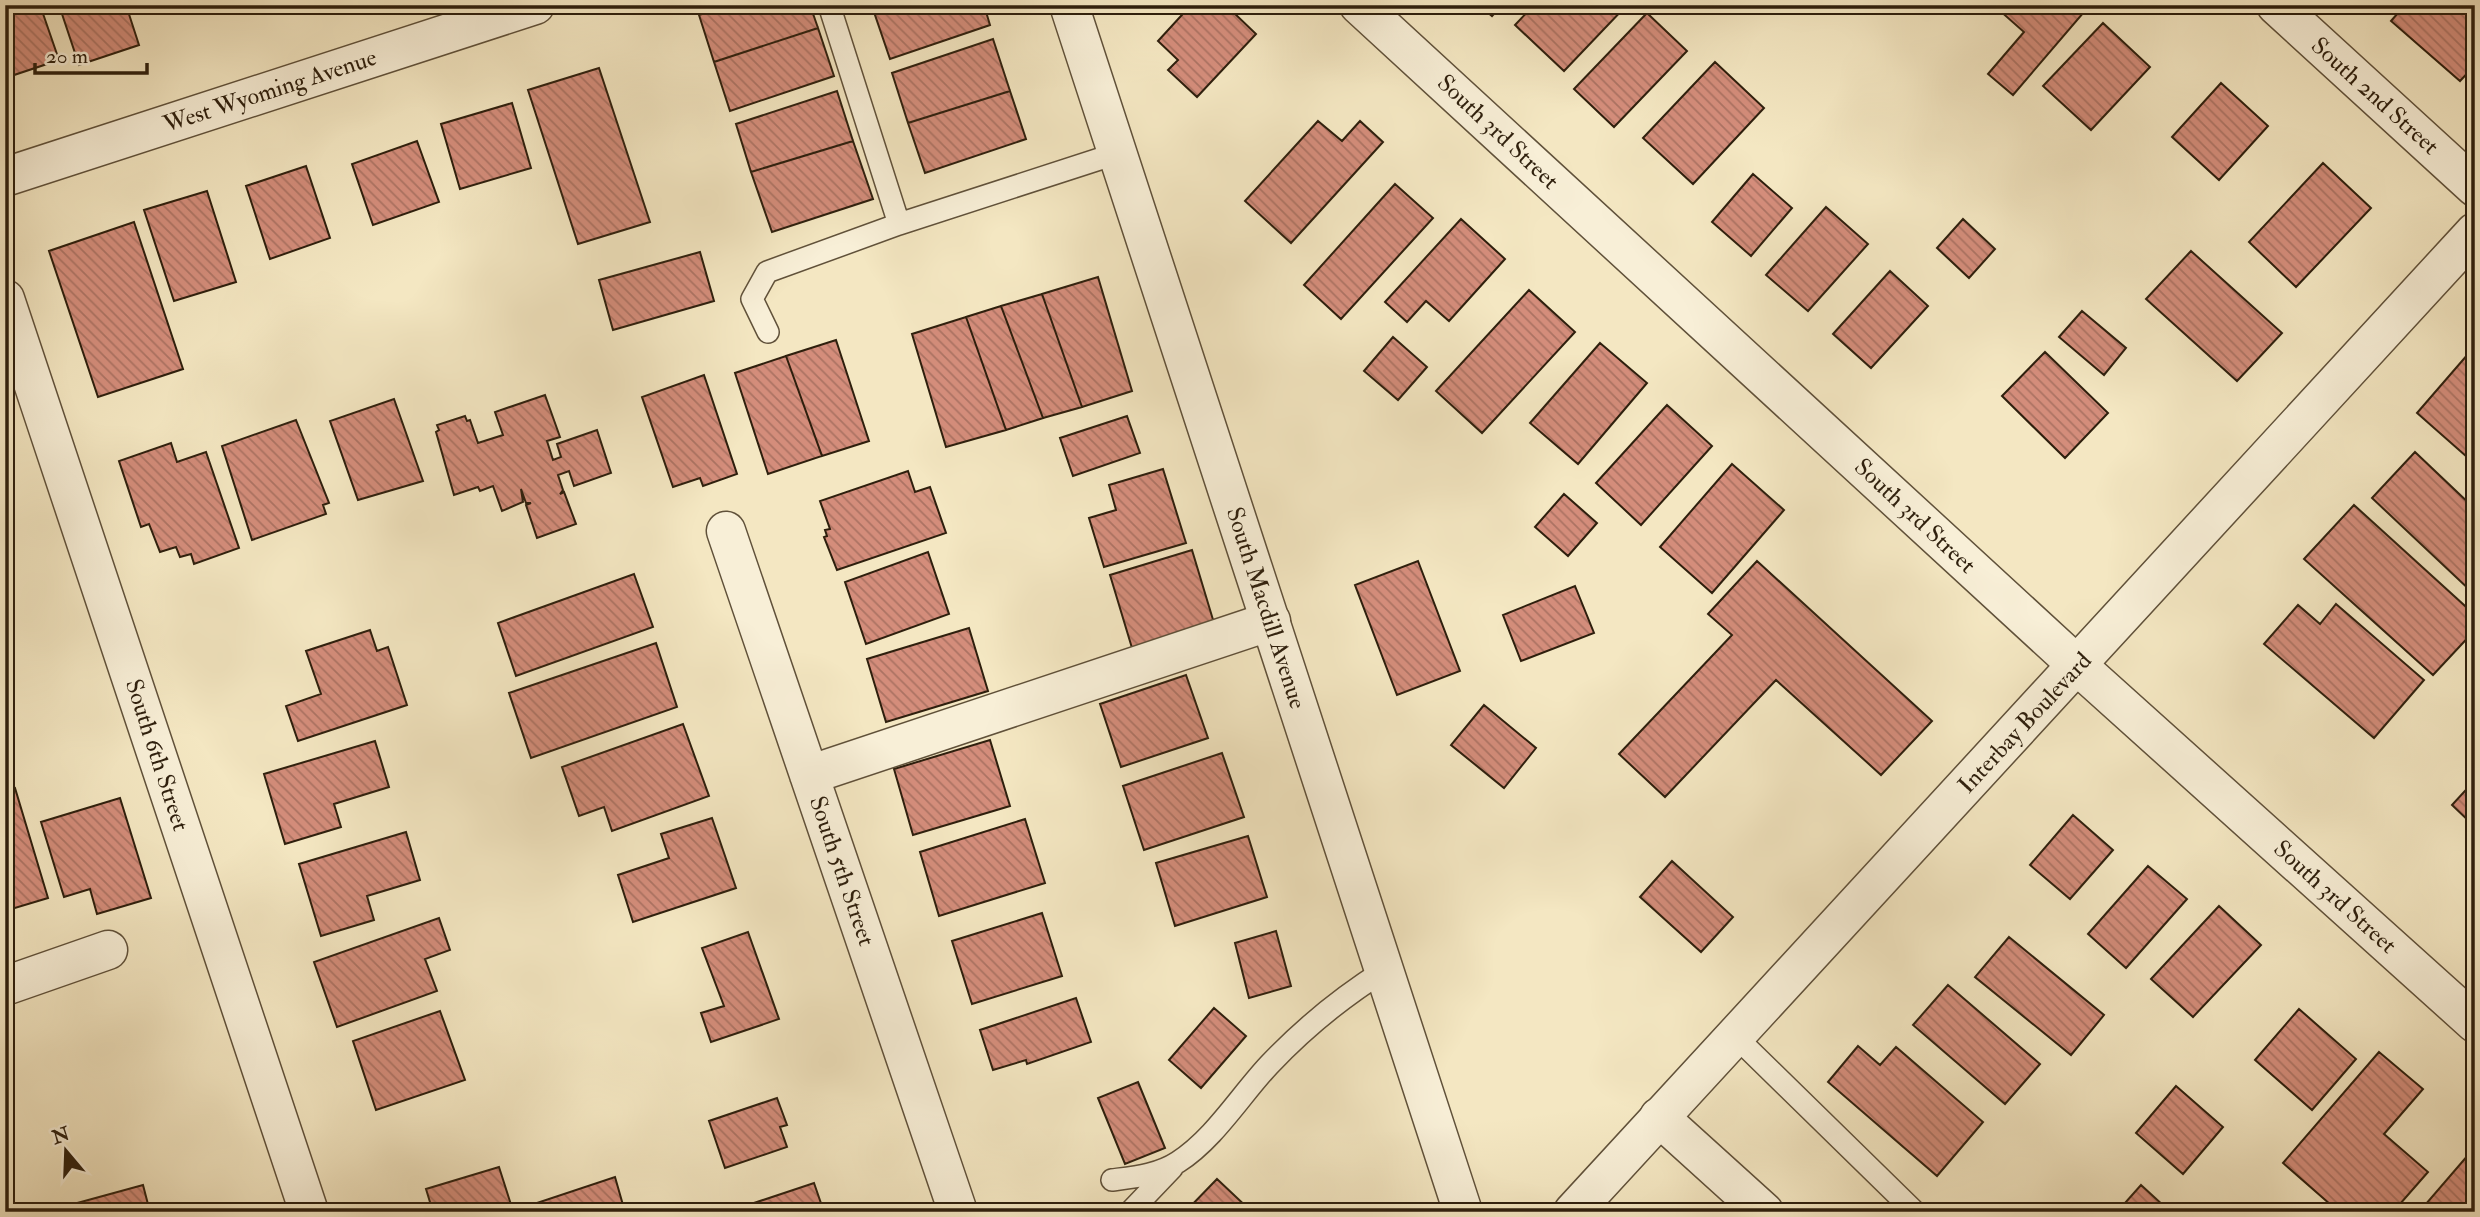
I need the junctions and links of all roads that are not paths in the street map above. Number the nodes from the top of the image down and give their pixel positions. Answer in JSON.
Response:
{"nodes":[{"id":1,"x":535,"y":5,"type":"edge"},
{"id":2,"x":1069,"y":5,"type":"edge"},
{"id":3,"x":1359,"y":5,"type":"edge"},
{"id":4,"x":2276,"y":5,"type":"edge"},
{"id":5,"x":830,"y":8,"type":"dead end"},
{"id":6,"x":1118,"y":152,"type":"junction"},
{"id":7,"x":5,"y":177,"type":"edge"},
{"id":8,"x":2475,"y":187,"type":"edge"},
{"id":9,"x":899,"y":224,"type":"junction"},
{"id":10,"x":2475,"y":232,"type":"edge"},
{"id":11,"x":5,"y":299,"type":"edge"},
{"id":12,"x":768,"y":332,"type":"dead end"},
{"id":13,"x":726,"y":531,"type":"dead end"},
{"id":14,"x":1271,"y":621,"type":"junction"},
{"id":15,"x":2078,"y":666,"type":"junction"},
{"id":16,"x":809,"y":775,"type":"junction"},
{"id":17,"x":108,"y":950,"type":"dead end"},
{"id":18,"x":1385,"y":970,"type":"junction"},
{"id":19,"x":5,"y":986,"type":"edge"},
{"id":20,"x":2475,"y":1023,"type":"edge"},
{"id":21,"x":1734,"y":1035,"type":"junction"},
{"id":22,"x":1658,"y":1117,"type":"junction"},
{"id":23,"x":1178,"y":1162,"type":"junction"},
{"id":24,"x":1112,"y":1180,"type":"dead end"},
{"id":25,"x":1580,"y":1209,"type":"edge"},
{"id":26,"x":309,"y":1212,"type":"edge"},
{"id":27,"x":958,"y":1212,"type":"edge"},
{"id":28,"x":1130,"y":1212,"type":"edge"},
{"id":29,"x":1463,"y":1212,"type":"edge"},
{"id":30,"x":1764,"y":1212,"type":"edge"},
{"id":31,"x":1915,"y":1212,"type":"edge"}],
"edges":[{"from":1,"to":7,"type":"street","name":"West Wyoming Avenue"},
{"from":2,"to":6,"type":"street","name":"South Macdill Avenue"},
{"from":3,"to":15,"type":"street","name":"South 3rd Street"},
{"from":4,"to":8,"type":"street","name":"South 2nd Street"},
{"from":5,"to":9,"type":"lane"},
{"from":6,"to":9,"type":"lane"},
{"from":6,"to":14,"type":"street","name":"South Macdill Avenue"},
{"from":9,"to":12,"type":"lane"},
{"from":10,"to":15,"type":"street","name":"Interbay Boulevard"},
{"from":11,"to":26,"type":"street","name":"South 6th Street"},
{"from":13,"to":16,"type":"street","name":"South 5th Street"},
{"from":14,"to":16,"type":"street"},
{"from":14,"to":18,"type":"street","name":"South Macdill Avenue"},
{"from":15,"to":20,"type":"street","name":"South 3rd Street"},
{"from":15,"to":21,"type":"street","name":"Interbay Boulevard"},
{"from":16,"to":27,"type":"street","name":"South 5th Street"},
{"from":17,"to":19,"type":"street"},
{"from":18,"to":23,"type":"lane"},
{"from":18,"to":29,"type":"street","name":"South Macdill Avenue"},
{"from":21,"to":22,"type":"street","name":"Interbay Boulevard"},
{"from":21,"to":31,"type":"lane"},
{"from":22,"to":25,"type":"street","name":"Interbay Boulevard"},
{"from":22,"to":30,"type":"street"},
{"from":23,"to":24,"type":"lane"},
{"from":23,"to":28,"type":"lane"}]}
